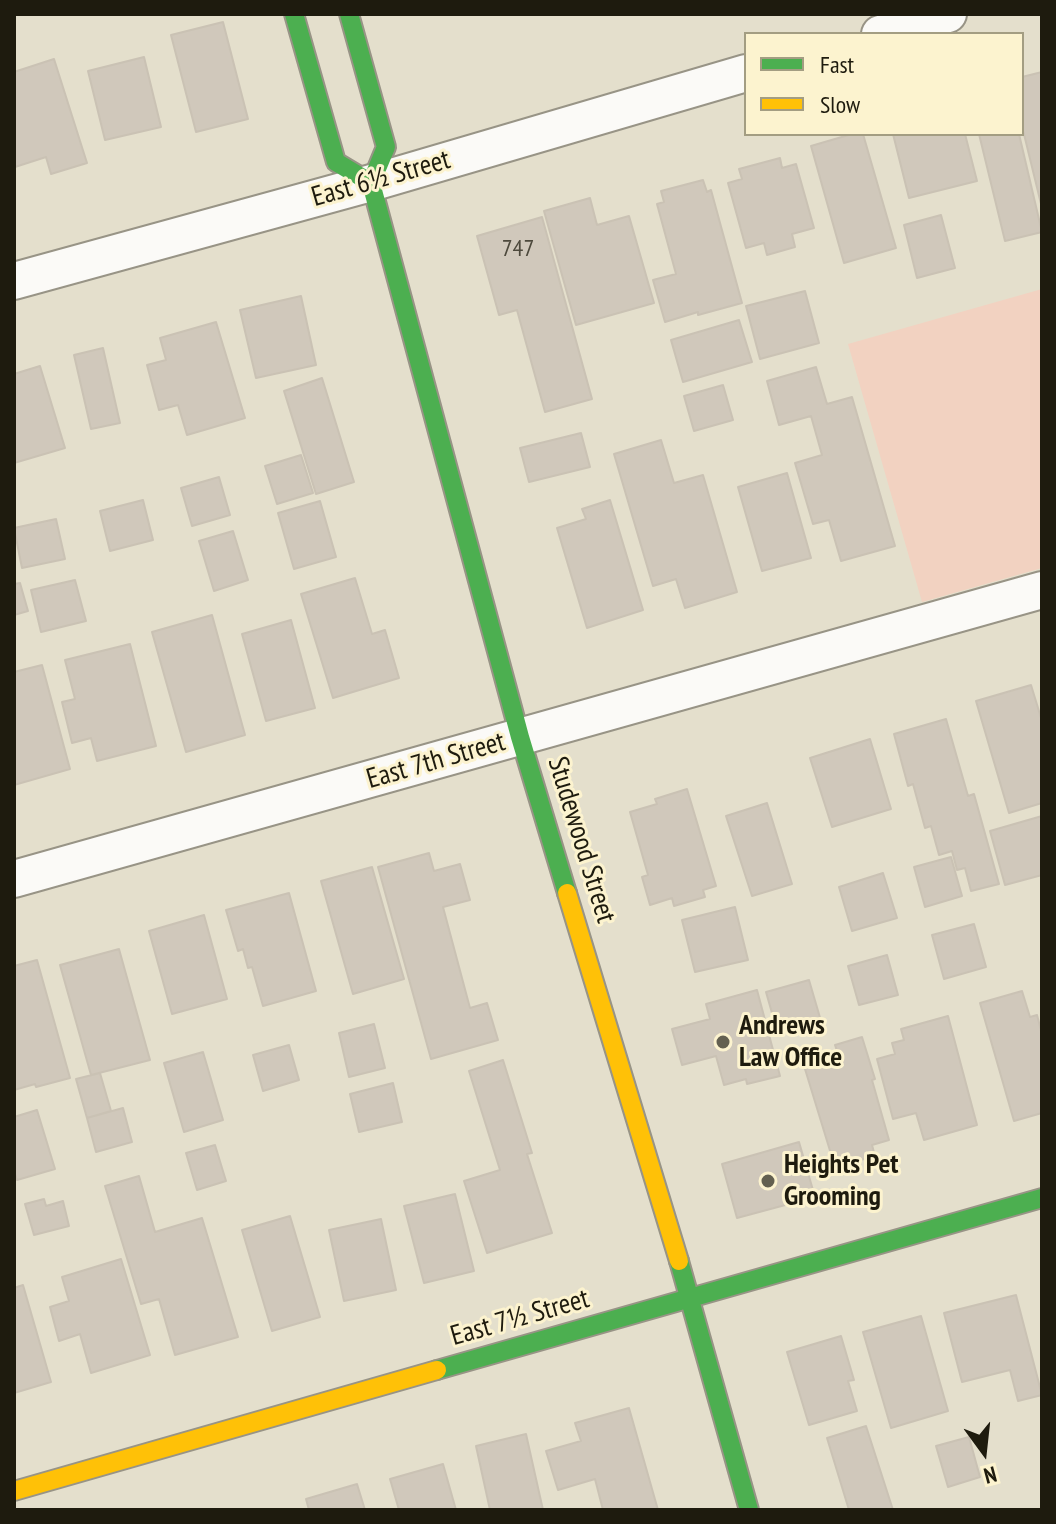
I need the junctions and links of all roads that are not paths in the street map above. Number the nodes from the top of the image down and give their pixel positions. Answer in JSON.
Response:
{"nodes":[{"id":1,"x":294,"y":14,"type":"edge"},
{"id":2,"x":349,"y":14,"type":"edge"},
{"id":3,"x":948,"y":14,"type":"edge"},
{"id":4,"x":887,"y":32,"type":"edge"},
{"id":5,"x":744,"y":74,"type":"edge"},
{"id":6,"x":371,"y":183,"type":"junction"},
{"id":7,"x":14,"y":281,"type":"edge"},
{"id":8,"x":1042,"y":590,"type":"edge"},
{"id":9,"x":520,"y":737,"type":"junction"},
{"id":10,"x":14,"y":879,"type":"edge"},
{"id":11,"x":1042,"y":1198,"type":"edge"},
{"id":12,"x":690,"y":1298,"type":"junction"},
{"id":13,"x":14,"y":1491,"type":"edge"},
{"id":14,"x":749,"y":1510,"type":"edge"}],
"edges":[{"from":1,"to":6,"type":"main road"},
{"from":2,"to":6,"type":"main road"},
{"from":3,"to":4,"type":"street"},
{"from":5,"to":6,"type":"street","name":"East 6½ Street"},
{"from":6,"to":7,"type":"street","name":"East 6½ Street"},
{"from":6,"to":9,"type":"main road","name":"Studewood Street"},
{"from":8,"to":9,"type":"street","name":"East 7th Street"},
{"from":9,"to":10,"type":"street","name":"East 7th Street"},
{"from":9,"to":12,"type":"main road","name":"Studewood Street"},
{"from":11,"to":12,"type":"main road","name":"East 7½ Street"},
{"from":12,"to":13,"type":"main road","name":"East 7½ Street"},
{"from":12,"to":14,"type":"main road","name":"Studewood Street"}]}
